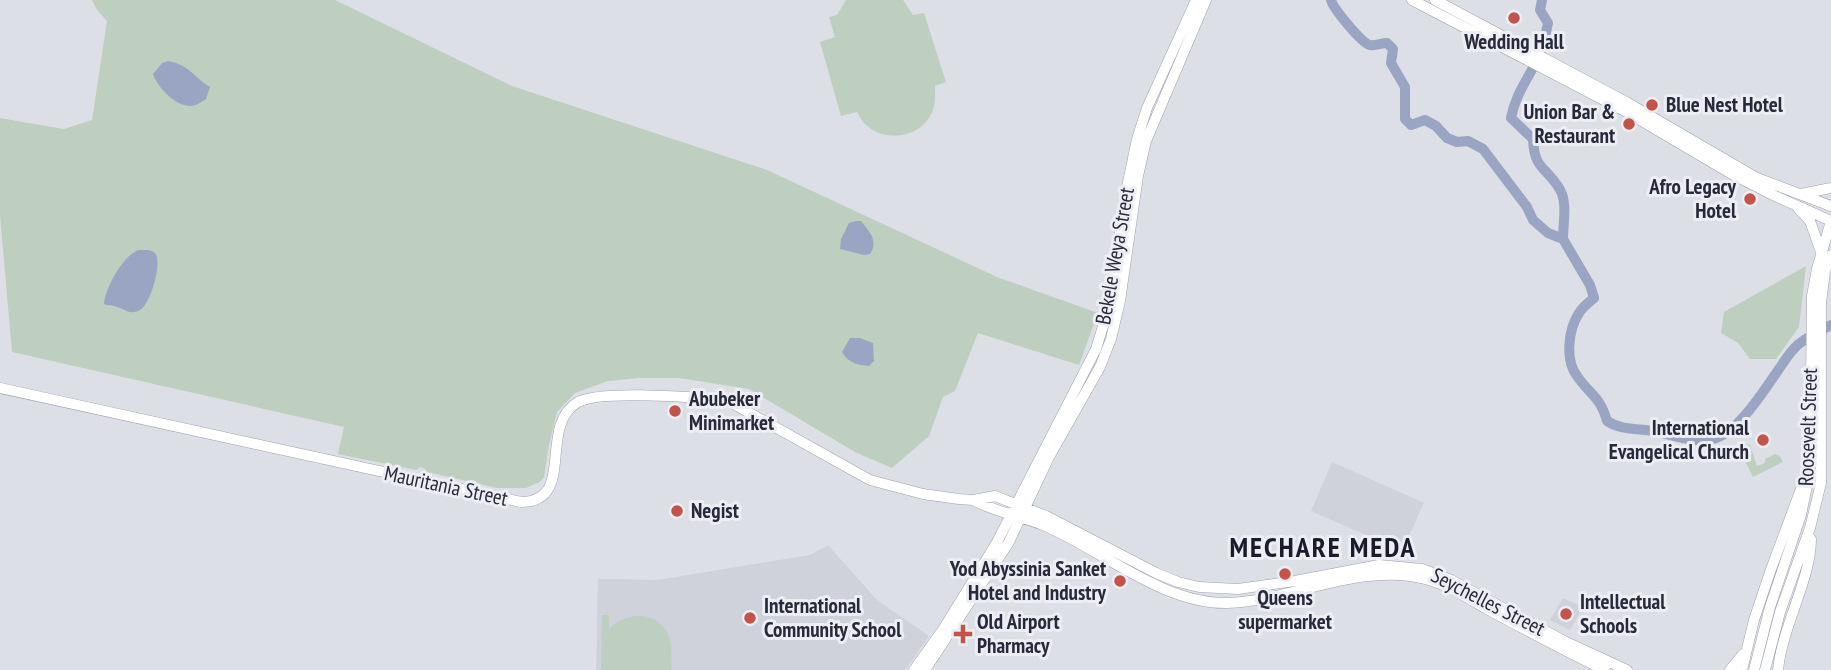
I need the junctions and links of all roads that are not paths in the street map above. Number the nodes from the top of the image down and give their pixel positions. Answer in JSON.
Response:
{"nodes":[{"id":1,"x":1196,"y":0,"type":"edge"},
{"id":2,"x":1206,"y":0,"type":"edge"},
{"id":3,"x":1412,"y":0,"type":"edge"},
{"id":4,"x":1435,"y":0,"type":"edge"},
{"id":5,"x":1534,"y":58,"type":"junction"},
{"id":6,"x":1152,"y":110,"type":"junction"},
{"id":7,"x":1831,"y":188,"type":"edge"},
{"id":8,"x":1796,"y":200,"type":"junction"},
{"id":9,"x":1831,"y":206,"type":"edge"},
{"id":10,"x":1831,"y":221,"type":"edge"},
{"id":11,"x":1826,"y":255,"type":"edge"},
{"id":12,"x":1828,"y":267,"type":"edge"},
{"id":13,"x":1816,"y":321,"type":"junction"},
{"id":14,"x":1816,"y":365,"type":"junction"},
{"id":15,"x":0,"y":388,"type":"edge"},
{"id":16,"x":1810,"y":471,"type":"junction"},
{"id":17,"x":973,"y":500,"type":"junction"},
{"id":18,"x":1021,"y":506,"type":"junction"},
{"id":19,"x":1011,"y":515,"type":"junction"},
{"id":20,"x":1022,"y":519,"type":"junction"},
{"id":21,"x":1810,"y":528,"type":"junction"},
{"id":22,"x":1745,"y":651,"type":"junction"},
{"id":23,"x":914,"y":670,"type":"edge"},
{"id":24,"x":925,"y":670,"type":"edge"},
{"id":25,"x":1605,"y":670,"type":"edge"},
{"id":26,"x":1627,"y":670,"type":"edge"},
{"id":27,"x":1730,"y":670,"type":"edge"},
{"id":28,"x":1742,"y":670,"type":"edge"},
{"id":29,"x":1754,"y":670,"type":"edge"},
{"id":30,"x":1765,"y":670,"type":"edge"},
{"id":31,"x":1778,"y":670,"type":"edge"}],
"edges":[{"from":1,"to":6,"type":"main road"},
{"from":2,"to":6,"type":"main road"},
{"from":3,"to":5,"type":"main road"},
{"from":4,"to":5,"type":"main road"},
{"from":5,"to":8,"type":"main road"},
{"from":6,"to":18,"type":"main road"},
{"from":7,"to":8,"type":"main road"},
{"from":8,"to":9,"type":"main road"},
{"from":8,"to":10,"type":"main road"},
{"from":8,"to":11,"type":"main road"},
{"from":10,"to":11,"type":"main road","name":"Roosevelt Street"},
{"from":11,"to":12,"type":"main road","name":"Roosevelt Street"},
{"from":11,"to":13,"type":"main road","name":"Roosevelt Street"},
{"from":12,"to":13,"type":"main road","name":"Roosevelt Street"},
{"from":13,"to":14,"type":"main road","name":"Roosevelt Street"},
{"from":14,"to":16,"type":"main road","name":"Roosevelt Street"},
{"from":14,"to":21,"type":"main road","name":"Roosevelt Street"},
{"from":15,"to":17,"type":"main road","name":"Mauritania Street"},
{"from":16,"to":22,"type":"main road"},
{"from":16,"to":29,"type":"main road","name":"Roosevelt Street"},
{"from":17,"to":18,"type":"main road","name":"Mauritania Street"},
{"from":17,"to":19,"type":"main road","name":"Mauritania Street"},
{"from":18,"to":19,"type":"main road"},
{"from":18,"to":20,"type":"main road"},
{"from":18,"to":26,"type":"main road","name":"Seychelles Street"},
{"from":19,"to":20,"type":"main road","name":"Seychelles Street"},
{"from":19,"to":23,"type":"main road"},
{"from":20,"to":24,"type":"main road"},
{"from":20,"to":25,"type":"main road","name":"Seychelles Street"},
{"from":21,"to":30,"type":"main road","name":"Roosevelt Street"},
{"from":21,"to":31,"type":"main road"},
{"from":22,"to":27,"type":"main road"},
{"from":22,"to":28,"type":"main road"}]}
